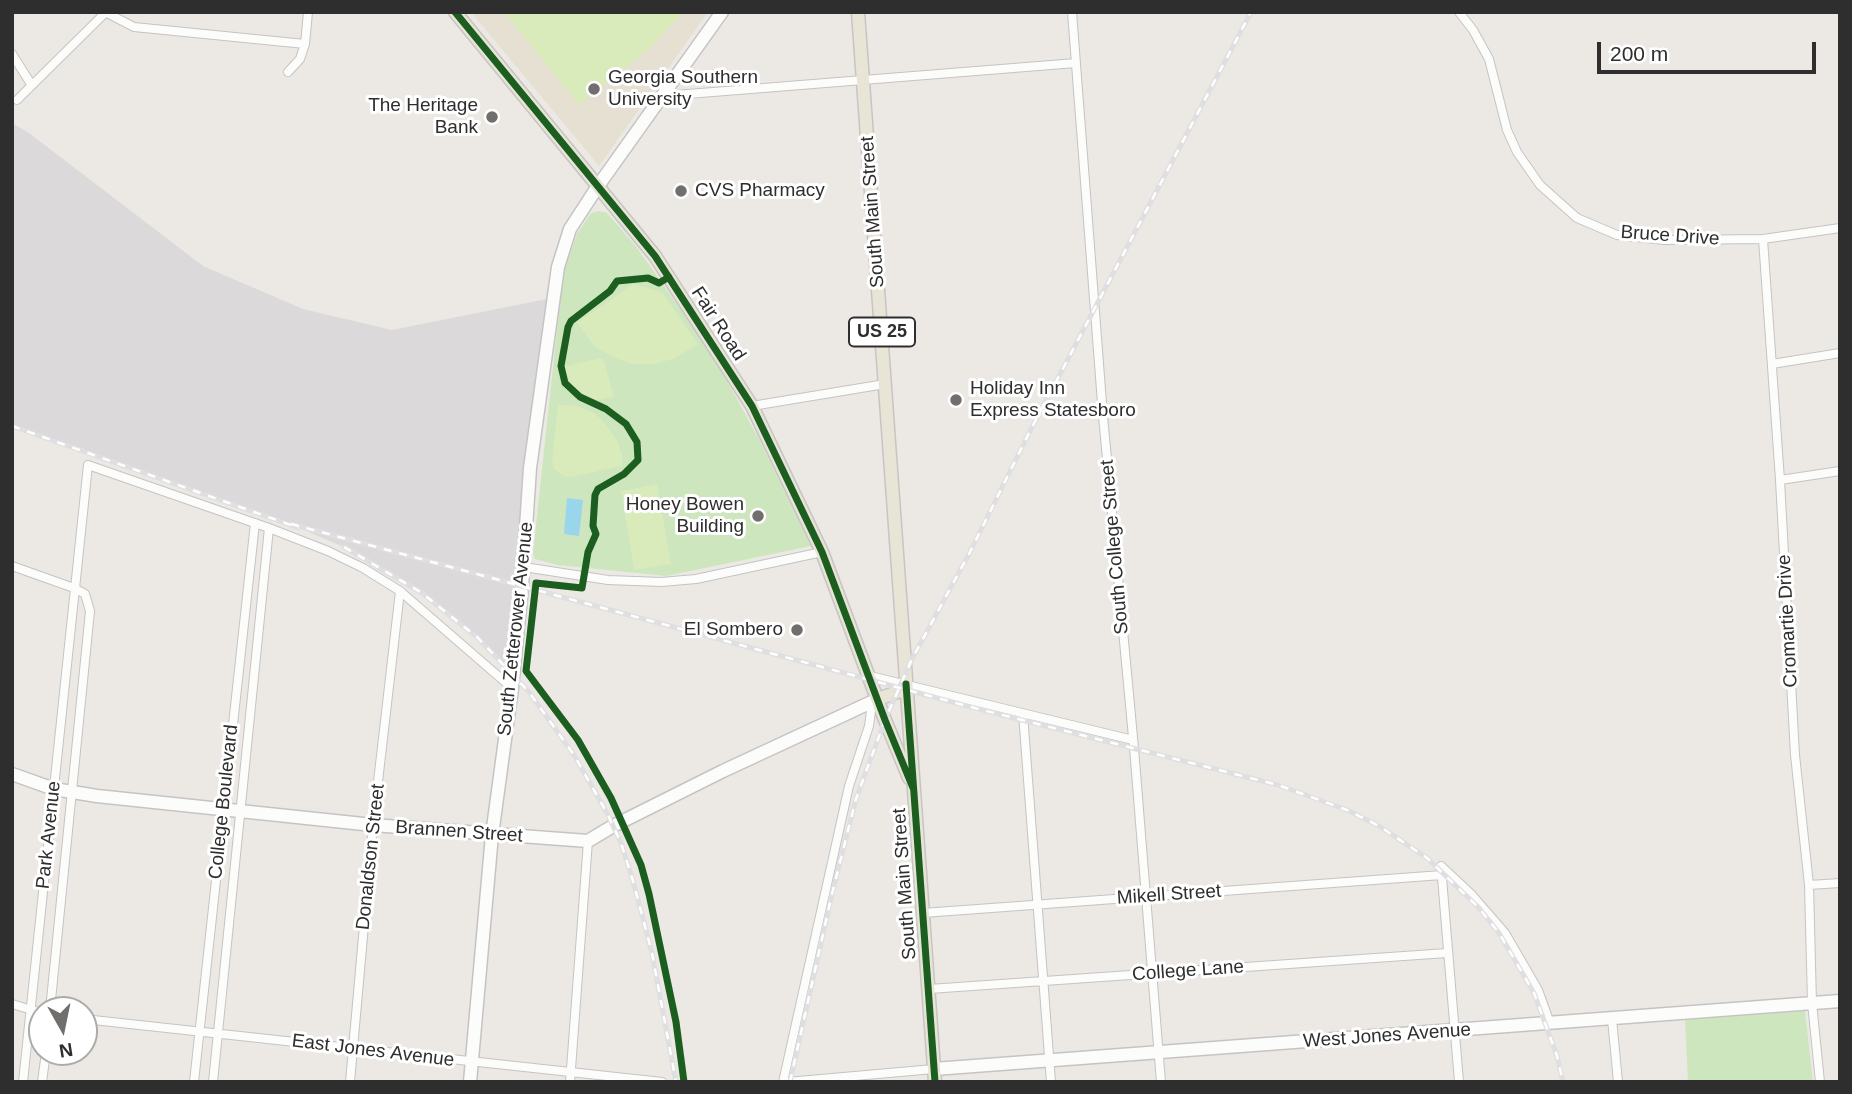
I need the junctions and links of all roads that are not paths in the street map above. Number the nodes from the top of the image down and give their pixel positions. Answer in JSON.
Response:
{"nodes":[{"id":1,"x":105,"y":12,"type":"edge"},
{"id":2,"x":307,"y":12,"type":"edge"},
{"id":3,"x":455,"y":12,"type":"edge"},
{"id":4,"x":722,"y":12,"type":"edge"},
{"id":5,"x":858,"y":12,"type":"edge"},
{"id":6,"x":1072,"y":12,"type":"edge"},
{"id":7,"x":1459,"y":12,"type":"edge"},
{"id":8,"x":306,"y":44,"type":"junction"},
{"id":9,"x":12,"y":54,"type":"edge"},
{"id":10,"x":1076,"y":63,"type":"junction"},
{"id":11,"x":288,"y":72,"type":"dead end"},
{"id":12,"x":864,"y":79,"type":"junction"},
{"id":13,"x":31,"y":84,"type":"junction"},
{"id":14,"x":663,"y":96,"type":"junction"},
{"id":15,"x":17,"y":100,"type":"dead end"},
{"id":16,"x":598,"y":186,"type":"junction"},
{"id":17,"x":1840,"y":228,"type":"edge"},
{"id":18,"x":1763,"y":239,"type":"junction"},
{"id":19,"x":1840,"y":353,"type":"edge"},
{"id":20,"x":1772,"y":364,"type":"junction"},
{"id":21,"x":885,"y":384,"type":"junction"},
{"id":22,"x":752,"y":406,"type":"junction"},
{"id":23,"x":1840,"y":471,"type":"edge"},
{"id":24,"x":1780,"y":480,"type":"junction"},
{"id":25,"x":255,"y":523,"type":"junction"},
{"id":26,"x":269,"y":528,"type":"junction"},
{"id":27,"x":822,"y":552,"type":"junction"},
{"id":28,"x":12,"y":566,"type":"edge"},
{"id":29,"x":524,"y":568,"type":"junction"},
{"id":30,"x":74,"y":588,"type":"junction"},
{"id":31,"x":400,"y":591,"type":"junction"},
{"id":32,"x":870,"y":676,"type":"junction"},
{"id":33,"x":906,"y":687,"type":"junction"},
{"id":34,"x":512,"y":688,"type":"junction"},
{"id":35,"x":872,"y":701,"type":"junction"},
{"id":36,"x":1023,"y":714,"type":"junction"},
{"id":37,"x":1133,"y":740,"type":"junction"},
{"id":38,"x":12,"y":774,"type":"edge"},
{"id":39,"x":913,"y":788,"type":"junction"},
{"id":40,"x":54,"y":789,"type":"junction"},
{"id":41,"x":71,"y":792,"type":"junction"},
{"id":42,"x":223,"y":809,"type":"junction"},
{"id":43,"x":240,"y":811,"type":"junction"},
{"id":44,"x":373,"y":825,"type":"junction"},
{"id":45,"x":492,"y":835,"type":"junction"},
{"id":46,"x":589,"y":841,"type":"junction"},
{"id":47,"x":1441,"y":870,"type":"junction"},
{"id":48,"x":1840,"y":883,"type":"edge"},
{"id":49,"x":1809,"y":885,"type":"junction"},
{"id":50,"x":1147,"y":896,"type":"junction"},
{"id":51,"x":1038,"y":905,"type":"junction"},
{"id":52,"x":923,"y":913,"type":"junction"},
{"id":53,"x":1447,"y":953,"type":"junction"},
{"id":54,"x":1153,"y":974,"type":"junction"},
{"id":55,"x":1043,"y":981,"type":"junction"},
{"id":56,"x":929,"y":989,"type":"junction"},
{"id":57,"x":32,"y":996,"type":"edge"},
{"id":58,"x":51,"y":996,"type":"edge"},
{"id":59,"x":1840,"y":1001,"type":"edge"},
{"id":60,"x":1812,"y":1003,"type":"junction"},
{"id":61,"x":1612,"y":1019,"type":"junction"},
{"id":62,"x":98,"y":1020,"type":"edge"},
{"id":63,"x":1550,"y":1023,"type":"junction"},
{"id":64,"x":200,"y":1030,"type":"junction"},
{"id":65,"x":28,"y":1031,"type":"edge"},
{"id":66,"x":1455,"y":1031,"type":"junction"},
{"id":67,"x":218,"y":1032,"type":"junction"},
{"id":68,"x":354,"y":1047,"type":"junction"},
{"id":69,"x":1159,"y":1052,"type":"junction"},
{"id":70,"x":1050,"y":1059,"type":"junction"},
{"id":71,"x":472,"y":1062,"type":"junction"},
{"id":72,"x":934,"y":1075,"type":"edge"},
{"id":73,"x":571,"y":1077,"type":"edge"},
{"id":74,"x":23,"y":1082,"type":"edge"},
{"id":75,"x":194,"y":1082,"type":"edge"},
{"id":76,"x":213,"y":1082,"type":"edge"},
{"id":77,"x":350,"y":1082,"type":"edge"},
{"id":78,"x":470,"y":1082,"type":"edge"},
{"id":79,"x":662,"y":1082,"type":"edge"},
{"id":80,"x":785,"y":1082,"type":"edge"},
{"id":81,"x":1051,"y":1082,"type":"edge"},
{"id":82,"x":1161,"y":1082,"type":"edge"},
{"id":83,"x":1459,"y":1082,"type":"edge"},
{"id":84,"x":1618,"y":1082,"type":"edge"},
{"id":85,"x":1820,"y":1082,"type":"edge"}],
"edges":[{"from":1,"to":8,"type":"street"},
{"from":1,"to":13,"type":"street"},
{"from":2,"to":8,"type":"street"},
{"from":3,"to":16,"type":"main road","name":"Fair Road"},
{"from":4,"to":14,"type":"street","name":"South Zetterower Avenue"},
{"from":5,"to":12,"type":"main road","name":"South Main Street","number":"US 25"},
{"from":6,"to":10,"type":"street","name":"South College Street"},
{"from":7,"to":18,"type":"street","name":"Bruce Drive"},
{"from":8,"to":11,"type":"street"},
{"from":9,"to":13,"type":"street"},
{"from":10,"to":12,"type":"street"},
{"from":10,"to":37,"type":"street","name":"South College Street"},
{"from":12,"to":14,"type":"street"},
{"from":12,"to":21,"type":"main road","name":"South Main Street","number":"US 25"},
{"from":13,"to":15,"type":"street"},
{"from":14,"to":16,"type":"street","name":"South Zetterower Avenue"},
{"from":16,"to":22,"type":"main road","name":"Fair Road"},
{"from":16,"to":29,"type":"street","name":"South Zetterower Avenue"},
{"from":17,"to":18,"type":"street","name":"Bruce Drive"},
{"from":18,"to":20,"type":"street","name":"Cromartie Drive"},
{"from":19,"to":20,"type":"street"},
{"from":20,"to":24,"type":"street","name":"Cromartie Drive"},
{"from":21,"to":22,"type":"street"},
{"from":21,"to":33,"type":"main road","name":"South Main Street","number":"US 25"},
{"from":22,"to":27,"type":"main road","name":"Fair Road"},
{"from":23,"to":24,"type":"street"},
{"from":24,"to":49,"type":"street","name":"Cromartie Drive"},
{"from":25,"to":26,"type":"street"},
{"from":25,"to":30,"type":"street","name":"Park Avenue"},
{"from":25,"to":42,"type":"street","name":"College Boulevard"},
{"from":26,"to":31,"type":"street"},
{"from":26,"to":43,"type":"street","name":"College Boulevard"},
{"from":27,"to":29,"type":"street"},
{"from":27,"to":32,"type":"main road","name":"Fair Road"},
{"from":28,"to":30,"type":"street"},
{"from":29,"to":34,"type":"street","name":"South Zetterower Avenue"},
{"from":30,"to":40,"type":"street","name":"Park Avenue"},
{"from":30,"to":41,"type":"street","name":"Park Avenue"},
{"from":31,"to":34,"type":"street"},
{"from":31,"to":44,"type":"street","name":"Donaldson Street"},
{"from":32,"to":33,"type":"street"},
{"from":32,"to":35,"type":"main road","name":"Fair Road"},
{"from":33,"to":35,"type":"main road"},
{"from":33,"to":36,"type":"street"},
{"from":33,"to":39,"type":"main road","name":"South Main Street","number":"US 25"},
{"from":34,"to":45,"type":"street","name":"South Zetterower Avenue"},
{"from":35,"to":39,"type":"main road","name":"Fair Road"},
{"from":35,"to":46,"type":"street"},
{"from":35,"to":80,"type":"street"},
{"from":36,"to":37,"type":"street"},
{"from":36,"to":51,"type":"street"},
{"from":37,"to":50,"type":"street","name":"South College Street"},
{"from":38,"to":40,"type":"street","name":"Brannen Street"},
{"from":39,"to":52,"type":"main road","name":"South Main Street","number":"US 25"},
{"from":40,"to":41,"type":"street","name":"Brannen Street"},
{"from":40,"to":57,"type":"street","name":"Park Avenue"},
{"from":41,"to":42,"type":"street","name":"Brannen Street"},
{"from":41,"to":58,"type":"street","name":"Park Avenue"},
{"from":42,"to":43,"type":"street","name":"Brannen Street"},
{"from":42,"to":64,"type":"street","name":"College Boulevard"},
{"from":43,"to":44,"type":"street","name":"Brannen Street"},
{"from":43,"to":67,"type":"street","name":"College Boulevard"},
{"from":44,"to":45,"type":"street","name":"Brannen Street"},
{"from":44,"to":68,"type":"street","name":"Donaldson Street"},
{"from":45,"to":46,"type":"street","name":"Brannen Street"},
{"from":45,"to":71,"type":"street","name":"South Zetterower Avenue"},
{"from":46,"to":73,"type":"street"},
{"from":47,"to":50,"type":"street","name":"Mikell Street"},
{"from":47,"to":53,"type":"street"},
{"from":47,"to":63,"type":"street"},
{"from":48,"to":49,"type":"street"},
{"from":49,"to":60,"type":"street","name":"Cromartie Drive"},
{"from":50,"to":51,"type":"street","name":"Mikell Street"},
{"from":50,"to":54,"type":"street","name":"South College Street"},
{"from":51,"to":52,"type":"street","name":"Mikell Street"},
{"from":51,"to":55,"type":"street"},
{"from":52,"to":56,"type":"main road","name":"South Main Street","number":"US 25"},
{"from":53,"to":54,"type":"street","name":"College Lane"},
{"from":53,"to":66,"type":"street"},
{"from":54,"to":55,"type":"street","name":"College Lane"},
{"from":54,"to":69,"type":"street","name":"South College Street"},
{"from":55,"to":56,"type":"street","name":"College Lane"},
{"from":55,"to":70,"type":"street"},
{"from":56,"to":72,"type":"main road","name":"South Main Street","number":"US 25"},
{"from":59,"to":60,"type":"street","name":"West Jones Avenue"},
{"from":60,"to":61,"type":"street","name":"West Jones Avenue"},
{"from":60,"to":85,"type":"street","name":"Cromartie Drive"},
{"from":61,"to":63,"type":"street","name":"West Jones Avenue"},
{"from":61,"to":84,"type":"street"},
{"from":62,"to":64,"type":"street","name":"East Jones Avenue"},
{"from":63,"to":66,"type":"street","name":"West Jones Avenue"},
{"from":64,"to":67,"type":"street","name":"East Jones Avenue"},
{"from":64,"to":75,"type":"street","name":"College Boulevard"},
{"from":65,"to":74,"type":"street","name":"Park Avenue"},
{"from":66,"to":69,"type":"street","name":"West Jones Avenue"},
{"from":66,"to":83,"type":"street"},
{"from":67,"to":68,"type":"street","name":"East Jones Avenue"},
{"from":67,"to":76,"type":"street","name":"College Boulevard"},
{"from":68,"to":71,"type":"street","name":"East Jones Avenue"},
{"from":68,"to":77,"type":"street","name":"Donaldson Street"},
{"from":69,"to":70,"type":"street","name":"West Jones Avenue"},
{"from":69,"to":82,"type":"street","name":"South College Street"},
{"from":70,"to":72,"type":"street","name":"West Jones Avenue"},
{"from":70,"to":81,"type":"street"},
{"from":71,"to":73,"type":"street","name":"East Jones Avenue"},
{"from":71,"to":78,"type":"street","name":"South Zetterower Avenue"},
{"from":72,"to":80,"type":"street"},
{"from":73,"to":79,"type":"street","name":"East Jones Avenue"}]}
